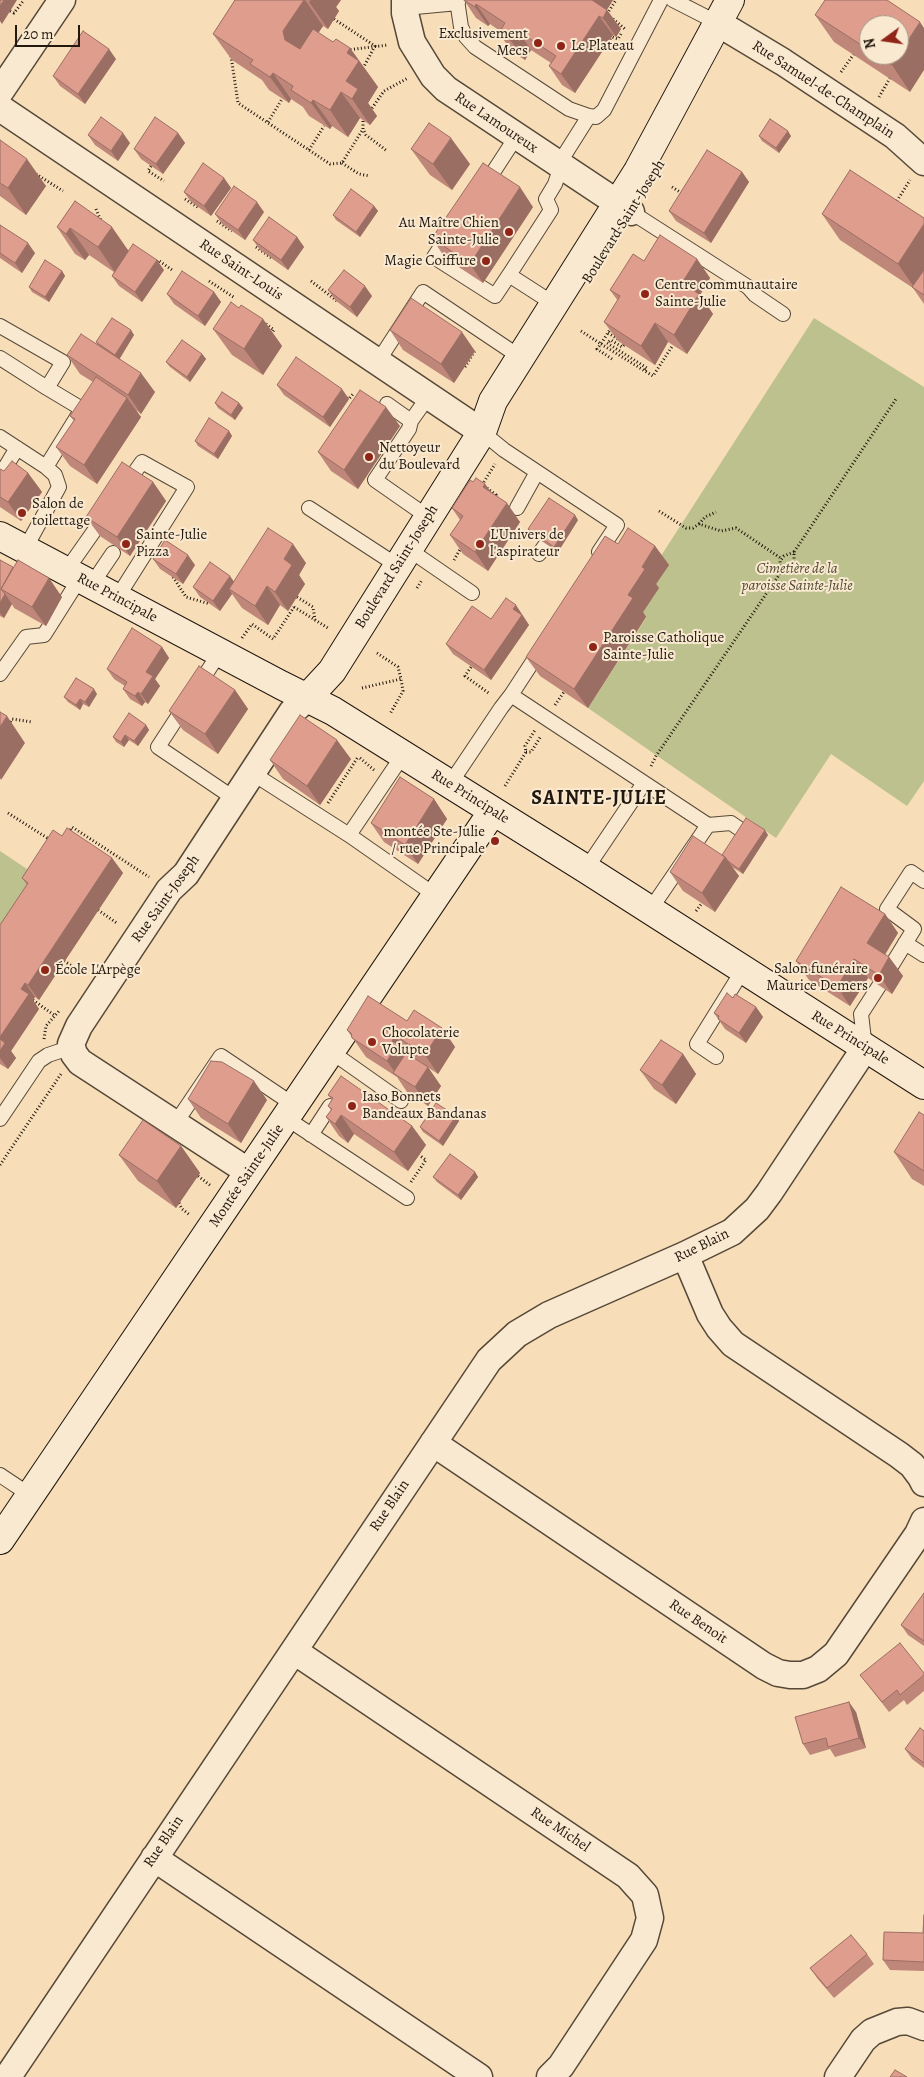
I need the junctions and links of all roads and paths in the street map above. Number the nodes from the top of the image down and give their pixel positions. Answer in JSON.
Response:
{"nodes":[{"id":1,"x":24,"y":0,"type":"edge"},
{"id":2,"x":62,"y":0,"type":"edge"},
{"id":3,"x":616,"y":0,"type":"edge"},
{"id":4,"x":661,"y":0,"type":"edge"},
{"id":5,"x":673,"y":0,"type":"edge"},
{"id":6,"x":749,"y":0,"type":"edge"},
{"id":7,"x":457,"y":2,"type":"edge"},
{"id":8,"x":405,"y":4,"type":"edge"},
{"id":9,"x":10,"y":11,"type":"dead end"},
{"id":10,"x":727,"y":18,"type":"edge"},
{"id":11,"x":334,"y":19,"type":"dead end"},
{"id":12,"x":412,"y":42,"type":"junction"},
{"id":13,"x":375,"y":46,"type":"junction"},
{"id":14,"x":606,"y":46,"type":"dead end"},
{"id":15,"x":342,"y":50,"type":"edge"},
{"id":16,"x":854,"y":54,"type":"edge"},
{"id":17,"x":230,"y":55,"type":"edge"},
{"id":18,"x":428,"y":68,"type":"junction"},
{"id":19,"x":362,"y":70,"type":"dead end"},
{"id":20,"x":838,"y":77,"type":"dead end"},
{"id":21,"x":890,"y":78,"type":"edge"},
{"id":22,"x":0,"y":92,"type":"edge"},
{"id":23,"x":282,"y":99,"type":"edge"},
{"id":24,"x":875,"y":103,"type":"dead end"},
{"id":25,"x":0,"y":108,"type":"edge"},
{"id":26,"x":370,"y":111,"type":"dead end"},
{"id":27,"x":589,"y":116,"type":"junction"},
{"id":28,"x":363,"y":121,"type":"dead end"},
{"id":29,"x":268,"y":122,"type":"junction"},
{"id":30,"x":324,"y":126,"type":"edge"},
{"id":31,"x":363,"y":129,"type":"junction"},
{"id":32,"x":516,"y":137,"type":"junction"},
{"id":33,"x":309,"y":150,"type":"junction"},
{"id":34,"x":387,"y":150,"type":"dead end"},
{"id":35,"x":342,"y":163,"type":"junction"},
{"id":36,"x":151,"y":166,"type":"edge"},
{"id":37,"x":561,"y":167,"type":"junction"},
{"id":38,"x":918,"y":169,"type":"edge"},
{"id":39,"x":30,"y":170,"type":"dead end"},
{"id":40,"x":370,"y":176,"type":"dead end"},
{"id":41,"x":164,"y":181,"type":"dead end"},
{"id":42,"x":672,"y":187,"type":"dead end"},
{"id":43,"x":63,"y":191,"type":"dead end"},
{"id":44,"x":475,"y":195,"type":"edge"},
{"id":45,"x":185,"y":198,"type":"edge"},
{"id":46,"x":690,"y":198,"type":"edge"},
{"id":47,"x":200,"y":208,"type":"edge"},
{"id":48,"x":624,"y":208,"type":"junction"},
{"id":49,"x":96,"y":209,"type":"dead end"},
{"id":50,"x":891,"y":211,"type":"edge"},
{"id":51,"x":218,"y":222,"type":"edge"},
{"id":52,"x":102,"y":224,"type":"edge"},
{"id":53,"x":455,"y":226,"type":"edge"},
{"id":54,"x":232,"y":231,"type":"edge"},
{"id":55,"x":256,"y":246,"type":"edge"},
{"id":56,"x":273,"y":259,"type":"edge"},
{"id":57,"x":155,"y":264,"type":"edge"},
{"id":58,"x":172,"y":270,"type":"dead end"},
{"id":59,"x":509,"y":275,"type":"junction"},
{"id":60,"x":209,"y":281,"type":"dead end"},
{"id":61,"x":311,"y":282,"type":"dead end"},
{"id":62,"x":235,"y":298,"type":"dead end"},
{"id":63,"x":340,"y":304,"type":"edge"},
{"id":64,"x":554,"y":304,"type":"junction"},
{"id":65,"x":783,"y":314,"type":"dead end"},
{"id":66,"x":258,"y":320,"type":"edge"},
{"id":67,"x":0,"y":326,"type":"edge"},
{"id":68,"x":612,"y":326,"type":"edge"},
{"id":69,"x":581,"y":331,"type":"dead end"},
{"id":70,"x":608,"y":333,"type":"junction"},
{"id":71,"x":268,"y":337,"type":"dead end"},
{"id":72,"x":618,"y":340,"type":"edge"},
{"id":73,"x":601,"y":344,"type":"junction"},
{"id":74,"x":624,"y":345,"type":"edge"},
{"id":75,"x":673,"y":345,"type":"edge"},
{"id":76,"x":477,"y":348,"type":"dead end"},
{"id":77,"x":520,"y":357,"type":"junction"},
{"id":78,"x":0,"y":358,"type":"edge"},
{"id":79,"x":612,"y":359,"type":"dead end"},
{"id":80,"x":377,"y":363,"type":"junction"},
{"id":81,"x":464,"y":367,"type":"dead end"},
{"id":82,"x":644,"y":371,"type":"junction"},
{"id":83,"x":47,"y":388,"type":"junction"},
{"id":84,"x":342,"y":394,"type":"edge"},
{"id":85,"x":353,"y":394,"type":"dead end"},
{"id":86,"x":428,"y":397,"type":"junction"},
{"id":87,"x":896,"y":399,"type":"dead end"},
{"id":88,"x":387,"y":404,"type":"dead end"},
{"id":89,"x":82,"y":409,"type":"junction"},
{"id":90,"x":95,"y":418,"type":"edge"},
{"id":91,"x":411,"y":420,"type":"junction"},
{"id":92,"x":482,"y":432,"type":"junction"},
{"id":93,"x":0,"y":437,"type":"edge"},
{"id":94,"x":17,"y":448,"type":"junction"},
{"id":95,"x":46,"y":467,"type":"junction"},
{"id":96,"x":537,"y":472,"type":"junction"},
{"id":97,"x":0,"y":476,"type":"edge"},
{"id":98,"x":482,"y":485,"type":"edge"},
{"id":99,"x":493,"y":499,"type":"edge"},
{"id":100,"x":309,"y":508,"type":"dead end"},
{"id":101,"x":516,"y":508,"type":"dead end"},
{"id":102,"x":659,"y":511,"type":"dead end"},
{"id":103,"x":716,"y":512,"type":"dead end"},
{"id":104,"x":428,"y":517,"type":"junction"},
{"id":105,"x":699,"y":524,"type":"junction"},
{"id":106,"x":0,"y":536,"type":"edge"},
{"id":107,"x":467,"y":538,"type":"edge"},
{"id":108,"x":25,"y":549,"type":"junction"},
{"id":109,"x":794,"y":552,"type":"junction"},
{"id":110,"x":113,"y":553,"type":"edge"},
{"id":111,"x":457,"y":553,"type":"edge"},
{"id":112,"x":403,"y":557,"type":"junction"},
{"id":113,"x":782,"y":558,"type":"junction"},
{"id":114,"x":589,"y":567,"type":"edge"},
{"id":115,"x":781,"y":572,"type":"junction"},
{"id":116,"x":173,"y":577,"type":"edge"},
{"id":117,"x":79,"y":578,"type":"junction"},
{"id":118,"x":472,"y":593,"type":"dead end"},
{"id":119,"x":297,"y":597,"type":"dead end"},
{"id":120,"x":117,"y":598,"type":"junction"},
{"id":121,"x":210,"y":604,"type":"edge"},
{"id":122,"x":315,"y":620,"type":"junction"},
{"id":123,"x":328,"y":628,"type":"dead end"},
{"id":124,"x":546,"y":641,"type":"edge"},
{"id":125,"x":229,"y":649,"type":"junction"},
{"id":126,"x":377,"y":653,"type":"dead end"},
{"id":127,"x":471,"y":667,"type":"edge"},
{"id":128,"x":0,"y":674,"type":"edge"},
{"id":129,"x":401,"y":679,"type":"junction"},
{"id":130,"x":362,"y":688,"type":"dead end"},
{"id":131,"x":564,"y":692,"type":"edge"},
{"id":132,"x":512,"y":696,"type":"junction"},
{"id":133,"x":495,"y":697,"type":"dead end"},
{"id":134,"x":307,"y":698,"type":"junction"},
{"id":135,"x":558,"y":701,"type":"dead end"},
{"id":136,"x":390,"y":714,"type":"dead end"},
{"id":137,"x":32,"y":722,"type":"dead end"},
{"id":138,"x":6,"y":730,"type":"edge"},
{"id":139,"x":536,"y":730,"type":"dead end"},
{"id":140,"x":542,"y":734,"type":"dead end"},
{"id":141,"x":526,"y":752,"type":"junction"},
{"id":142,"x":404,"y":755,"type":"junction"},
{"id":143,"x":656,"y":756,"type":"dead end"},
{"id":144,"x":358,"y":758,"type":"dead end"},
{"id":145,"x":252,"y":772,"type":"junction"},
{"id":146,"x":644,"y":782,"type":"junction"},
{"id":147,"x":450,"y":784,"type":"junction"},
{"id":148,"x":505,"y":786,"type":"dead end"},
{"id":149,"x":235,"y":799,"type":"junction"},
{"id":150,"x":325,"y":808,"type":"dead end"},
{"id":151,"x":493,"y":811,"type":"junction"},
{"id":152,"x":8,"y":813,"type":"dead end"},
{"id":153,"x":708,"y":825,"type":"junction"},
{"id":154,"x":744,"y":832,"type":"edge"},
{"id":155,"x":349,"y":835,"type":"junction"},
{"id":156,"x":64,"y":840,"type":"edge"},
{"id":157,"x":60,"y":846,"type":"edge"},
{"id":158,"x":586,"y":869,"type":"junction"},
{"id":159,"x":153,"y":879,"type":"dead end"},
{"id":160,"x":924,"y":881,"type":"edge"},
{"id":161,"x":435,"y":895,"type":"junction"},
{"id":162,"x":98,"y":910,"type":"dead end"},
{"id":163,"x":650,"y":910,"type":"junction"},
{"id":164,"x":122,"y":927,"type":"dead end"},
{"id":165,"x":905,"y":943,"type":"junction"},
{"id":166,"x":924,"y":955,"type":"edge"},
{"id":167,"x":64,"y":961,"type":"dead end"},
{"id":168,"x":890,"y":968,"type":"edge"},
{"id":169,"x":743,"y":970,"type":"junction"},
{"id":170,"x":90,"y":977,"type":"dead end"},
{"id":171,"x":879,"y":986,"type":"edge"},
{"id":172,"x":33,"y":1000,"type":"dead end"},
{"id":173,"x":54,"y":1015,"type":"dead end"},
{"id":174,"x":865,"y":1048,"type":"junction"},
{"id":175,"x":330,"y":1051,"type":"junction"},
{"id":176,"x":68,"y":1057,"type":"junction"},
{"id":177,"x":716,"y":1057,"type":"dead end"},
{"id":178,"x":924,"y":1085,"type":"edge"},
{"id":179,"x":401,"y":1101,"type":"dead end"},
{"id":180,"x":330,"y":1106,"type":"edge"},
{"id":181,"x":290,"y":1112,"type":"junction"},
{"id":182,"x":0,"y":1119,"type":"edge"},
{"id":183,"x":175,"y":1124,"type":"junction"},
{"id":184,"x":311,"y":1135,"type":"junction"},
{"id":185,"x":419,"y":1155,"type":"dead end"},
{"id":186,"x":0,"y":1165,"type":"edge"},
{"id":187,"x":249,"y":1172,"type":"junction"},
{"id":188,"x":198,"y":1176,"type":"dead end"},
{"id":189,"x":218,"y":1190,"type":"dead end"},
{"id":190,"x":404,"y":1197,"type":"joint"},
{"id":191,"x":179,"y":1203,"type":"dead end"},
{"id":192,"x":198,"y":1220,"type":"dead end"},
{"id":193,"x":685,"y":1255,"type":"junction"},
{"id":194,"x":433,"y":1443,"type":"junction"},
{"id":195,"x":0,"y":1475,"type":"edge"},
{"id":196,"x":924,"y":1483,"type":"edge"},
{"id":197,"x":30,"y":1496,"type":"junction"},
{"id":198,"x":924,"y":1521,"type":"edge"},
{"id":199,"x":0,"y":1540,"type":"edge"},
{"id":200,"x":294,"y":1651,"type":"junction"},
{"id":201,"x":154,"y":1858,"type":"junction"},
{"id":202,"x":924,"y":2027,"type":"edge"},
{"id":203,"x":10,"y":2071,"type":"edge"},
{"id":204,"x":479,"y":2077,"type":"edge"},
{"id":205,"x":550,"y":2077,"type":"edge"},
{"id":206,"x":838,"y":2077,"type":"edge"}],
"edges":[{"from":1,"to":9,"type":"path"},
{"from":2,"to":22,"type":"street"},
{"from":3,"to":14,"type":"path"},
{"from":4,"to":27,"type":"lane"},
{"from":5,"to":10,"type":"lane"},
{"from":6,"to":10,"type":"street","name":"Boulevard Saint-Joseph"},
{"from":7,"to":8,"type":"lane"},
{"from":7,"to":27,"type":"lane"},
{"from":8,"to":12,"type":"street","name":"Rue Lamoureux"},
{"from":10,"to":38,"type":"street","name":"Rue Samuel-de-Champlain"},
{"from":10,"to":48,"type":"street","name":"Boulevard Saint-Joseph"},
{"from":11,"to":13,"type":"path"},
{"from":12,"to":13,"type":"path"},
{"from":12,"to":18,"type":"street","name":"Rue Lamoureux"},
{"from":13,"to":15,"type":"path"},
{"from":13,"to":19,"type":"path"},
{"from":16,"to":20,"type":"path"},
{"from":17,"to":29,"type":"path"},
{"from":18,"to":26,"type":"path"},
{"from":18,"to":32,"type":"street","name":"Rue Lamoureux"},
{"from":21,"to":24,"type":"path"},
{"from":23,"to":29,"type":"path"},
{"from":25,"to":80,"type":"street","name":"Rue Saint-Louis"},
{"from":27,"to":37,"type":"lane"},
{"from":28,"to":31,"type":"path"},
{"from":29,"to":33,"type":"path"},
{"from":30,"to":33,"type":"path"},
{"from":31,"to":34,"type":"path"},
{"from":31,"to":35,"type":"path"},
{"from":32,"to":37,"type":"street","name":"Rue Lamoureux"},
{"from":32,"to":44,"type":"lane"},
{"from":33,"to":35,"type":"path"},
{"from":35,"to":40,"type":"path"},
{"from":36,"to":41,"type":"path"},
{"from":37,"to":48,"type":"street","name":"Rue Lamoureux"},
{"from":37,"to":59,"type":"lane"},
{"from":38,"to":50,"type":"path"},
{"from":39,"to":43,"type":"path"},
{"from":42,"to":46,"type":"path"},
{"from":45,"to":47,"type":"path"},
{"from":48,"to":64,"type":"street","name":"Boulevard Saint-Joseph"},
{"from":48,"to":65,"type":"lane"},
{"from":48,"to":92,"type":"street","name":"Boulevard Saint-Joseph"},
{"from":49,"to":52,"type":"path"},
{"from":51,"to":54,"type":"path"},
{"from":53,"to":59,"type":"lane"},
{"from":55,"to":56,"type":"path"},
{"from":57,"to":58,"type":"path"},
{"from":59,"to":64,"type":"lane"},
{"from":60,"to":62,"type":"path"},
{"from":61,"to":63,"type":"path"},
{"from":64,"to":77,"type":"street","name":"Boulevard Saint-Joseph"},
{"from":66,"to":71,"type":"path"},
{"from":67,"to":83,"type":"lane"},
{"from":68,"to":70,"type":"path"},
{"from":69,"to":73,"type":"path"},
{"from":70,"to":72,"type":"path"},
{"from":70,"to":73,"type":"path"},
{"from":73,"to":79,"type":"path"},
{"from":73,"to":82,"type":"path"},
{"from":74,"to":82,"type":"path"},
{"from":75,"to":82,"type":"path"},
{"from":76,"to":81,"type":"path"},
{"from":77,"to":80,"type":"lane"},
{"from":77,"to":92,"type":"street","name":"Boulevard Saint-Joseph"},
{"from":78,"to":83,"type":"lane"},
{"from":80,"to":86,"type":"street","name":"Rue Saint-Louis"},
{"from":83,"to":89,"type":"lane"},
{"from":84,"to":85,"type":"path"},
{"from":86,"to":91,"type":"lane"},
{"from":86,"to":92,"type":"street","name":"Rue Saint-Louis"},
{"from":87,"to":109,"type":"path"},
{"from":88,"to":91,"type":"lane"},
{"from":89,"to":90,"type":"lane"},
{"from":89,"to":95,"type":"lane"},
{"from":91,"to":104,"type":"lane"},
{"from":92,"to":96,"type":"lane"},
{"from":92,"to":104,"type":"street","name":"Boulevard Saint-Joseph"},
{"from":93,"to":94,"type":"lane"},
{"from":94,"to":95,"type":"lane"},
{"from":94,"to":97,"type":"lane"},
{"from":95,"to":108,"type":"lane"},
{"from":96,"to":101,"type":"lane"},
{"from":96,"to":114,"type":"lane"},
{"from":98,"to":99,"type":"path"},
{"from":100,"to":112,"type":"lane"},
{"from":102,"to":105,"type":"path"},
{"from":103,"to":105,"type":"path"},
{"from":104,"to":112,"type":"street","name":"Boulevard Saint-Joseph"},
{"from":105,"to":113,"type":"path"},
{"from":106,"to":108,"type":"street","name":"Rue Principale"},
{"from":107,"to":111,"type":"path"},
{"from":108,"to":117,"type":"street","name":"Rue Principale"},
{"from":109,"to":113,"type":"path"},
{"from":109,"to":115,"type":"path"},
{"from":110,"to":117,"type":"lane"},
{"from":112,"to":118,"type":"lane"},
{"from":112,"to":134,"type":"street","name":"Boulevard Saint-Joseph"},
{"from":113,"to":115,"type":"path"},
{"from":115,"to":143,"type":"path"},
{"from":116,"to":121,"type":"path"},
{"from":117,"to":120,"type":"street","name":"Rue Principale"},
{"from":117,"to":120,"type":"lane"},
{"from":117,"to":128,"type":"lane"},
{"from":119,"to":122,"type":"path"},
{"from":120,"to":125,"type":"street","name":"Rue Principale"},
{"from":122,"to":123,"type":"path"},
{"from":122,"to":125,"type":"path"},
{"from":124,"to":132,"type":"lane"},
{"from":125,"to":134,"type":"street","name":"Rue Principale"},
{"from":125,"to":149,"type":"lane"},
{"from":126,"to":129,"type":"path"},
{"from":127,"to":133,"type":"path"},
{"from":129,"to":130,"type":"path"},
{"from":129,"to":136,"type":"path"},
{"from":131,"to":135,"type":"path"},
{"from":132,"to":146,"type":"lane"},
{"from":132,"to":147,"type":"lane"},
{"from":134,"to":142,"type":"street","name":"Rue Principale"},
{"from":134,"to":145,"type":"street","name":"Rue Saint-Joseph"},
{"from":137,"to":138,"type":"path"},
{"from":139,"to":141,"type":"path"},
{"from":140,"to":141,"type":"path"},
{"from":141,"to":148,"type":"path"},
{"from":142,"to":147,"type":"street","name":"Rue Principale"},
{"from":142,"to":155,"type":"lane"},
{"from":144,"to":150,"type":"path"},
{"from":145,"to":149,"type":"street","name":"Rue Saint-Joseph"},
{"from":145,"to":155,"type":"lane"},
{"from":146,"to":153,"type":"lane"},
{"from":146,"to":158,"type":"lane"},
{"from":147,"to":151,"type":"street","name":"Rue Principale"},
{"from":149,"to":176,"type":"street","name":"Rue Saint-Joseph"},
{"from":151,"to":158,"type":"street","name":"Rue Principale"},
{"from":151,"to":161,"type":"street","name":"Montée Sainte-Julie"},
{"from":152,"to":157,"type":"path"},
{"from":153,"to":154,"type":"lane"},
{"from":153,"to":163,"type":"lane"},
{"from":155,"to":161,"type":"lane"},
{"from":156,"to":159,"type":"path"},
{"from":158,"to":163,"type":"street","name":"Rue Principale"},
{"from":160,"to":165,"type":"lane"},
{"from":161,"to":175,"type":"street","name":"Montée Sainte-Julie"},
{"from":162,"to":164,"type":"path"},
{"from":163,"to":169,"type":"street","name":"Rue Principale"},
{"from":165,"to":166,"type":"lane"},
{"from":165,"to":168,"type":"lane"},
{"from":167,"to":170,"type":"path"},
{"from":169,"to":174,"type":"street","name":"Rue Principale"},
{"from":169,"to":177,"type":"lane"},
{"from":171,"to":174,"type":"lane"},
{"from":172,"to":173,"type":"path"},
{"from":174,"to":178,"type":"street","name":"Rue Principale"},
{"from":174,"to":193,"type":"street","name":"Rue Blain"},
{"from":175,"to":179,"type":"lane"},
{"from":175,"to":181,"type":"street","name":"Montée Sainte-Julie"},
{"from":176,"to":182,"type":"lane"},
{"from":176,"to":183,"type":"street"},
{"from":176,"to":186,"type":"path"},
{"from":180,"to":184,"type":"lane"},
{"from":181,"to":183,"type":"lane"},
{"from":181,"to":184,"type":"lane"},
{"from":181,"to":187,"type":"street","name":"Montée Sainte-Julie"},
{"from":183,"to":187,"type":"street"},
{"from":184,"to":190,"type":"lane"},
{"from":185,"to":190,"type":"path"},
{"from":187,"to":197,"type":"street","name":"Montée Sainte-Julie"},
{"from":188,"to":189,"type":"path"},
{"from":191,"to":192,"type":"path"},
{"from":193,"to":194,"type":"street","name":"Rue Blain"},
{"from":193,"to":196,"type":"street"},
{"from":194,"to":198,"type":"street","name":"Rue Benoit"},
{"from":194,"to":200,"type":"street","name":"Rue Blain"},
{"from":195,"to":197,"type":"lane"},
{"from":197,"to":199,"type":"street","name":"Montée Sainte-Julie"},
{"from":200,"to":201,"type":"street","name":"Rue Blain"},
{"from":200,"to":205,"type":"street","name":"Rue Michel"},
{"from":201,"to":203,"type":"street","name":"Rue Blain"},
{"from":201,"to":204,"type":"street"},
{"from":202,"to":206,"type":"street"}]}
